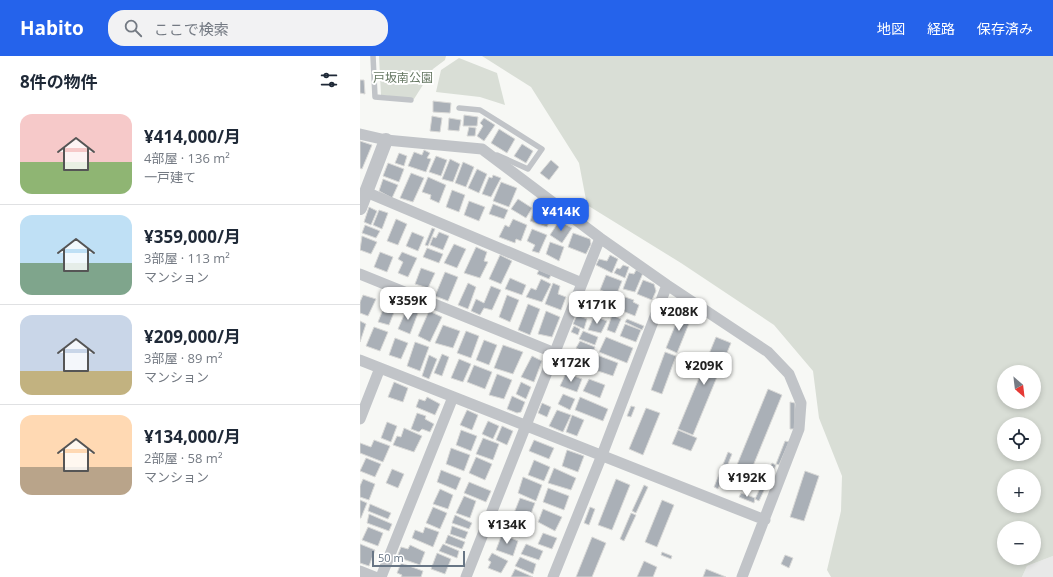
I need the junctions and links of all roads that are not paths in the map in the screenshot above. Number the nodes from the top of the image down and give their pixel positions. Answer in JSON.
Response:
{"nodes":[{"id":1,"x":373,"y":56,"type":"edge"},
{"id":2,"x":411,"y":100,"type":"dead end"},
{"id":3,"x":459,"y":108,"type":"dead end"},
{"id":4,"x":360,"y":134,"type":"edge"},
{"id":5,"x":386,"y":140,"type":"junction"},
{"id":6,"x":482,"y":149,"type":"junction"},
{"id":7,"x":366,"y":192,"type":"junction"},
{"id":8,"x":360,"y":208,"type":"edge"},
{"id":9,"x":600,"y":238,"type":"junction"},
{"id":10,"x":360,"y":274,"type":"edge"},
{"id":11,"x":582,"y":283,"type":"junction"},
{"id":12,"x":667,"y":285,"type":"junction"},
{"id":13,"x":555,"y":353,"type":"junction"},
{"id":14,"x":360,"y":360,"type":"edge"},
{"id":15,"x":380,"y":368,"type":"junction"},
{"id":16,"x":453,"y":397,"type":"junction"},
{"id":17,"x":360,"y":419,"type":"edge"},
{"id":18,"x":526,"y":425,"type":"junction"},
{"id":19,"x":602,"y":455,"type":"junction"},
{"id":20,"x":765,"y":520,"type":"junction"},
{"id":21,"x":360,"y":571,"type":"edge"},
{"id":22,"x":375,"y":577,"type":"edge"},
{"id":23,"x":381,"y":577,"type":"edge"},
{"id":24,"x":466,"y":577,"type":"edge"},
{"id":25,"x":553,"y":577,"type":"edge"},
{"id":26,"x":742,"y":577,"type":"edge"}],
"edges":[{"from":1,"to":2,"type":"lane"},
{"from":3,"to":6,"type":"lane"},
{"from":4,"to":5,"type":"street"},
{"from":5,"to":6,"type":"street"},
{"from":5,"to":7,"type":"street"},
{"from":6,"to":9,"type":"street"},
{"from":7,"to":8,"type":"street"},
{"from":7,"to":11,"type":"street"},
{"from":9,"to":11,"type":"street"},
{"from":9,"to":12,"type":"street"},
{"from":10,"to":13,"type":"street"},
{"from":11,"to":13,"type":"street"},
{"from":12,"to":19,"type":"street"},
{"from":12,"to":20,"type":"street"},
{"from":13,"to":18,"type":"street"},
{"from":14,"to":15,"type":"street"},
{"from":15,"to":16,"type":"street"},
{"from":15,"to":17,"type":"street"},
{"from":16,"to":18,"type":"street"},
{"from":16,"to":23,"type":"street"},
{"from":18,"to":19,"type":"street"},
{"from":18,"to":24,"type":"street"},
{"from":19,"to":20,"type":"street"},
{"from":19,"to":25,"type":"street"},
{"from":20,"to":26,"type":"street"},
{"from":21,"to":22,"type":"street"}]}
